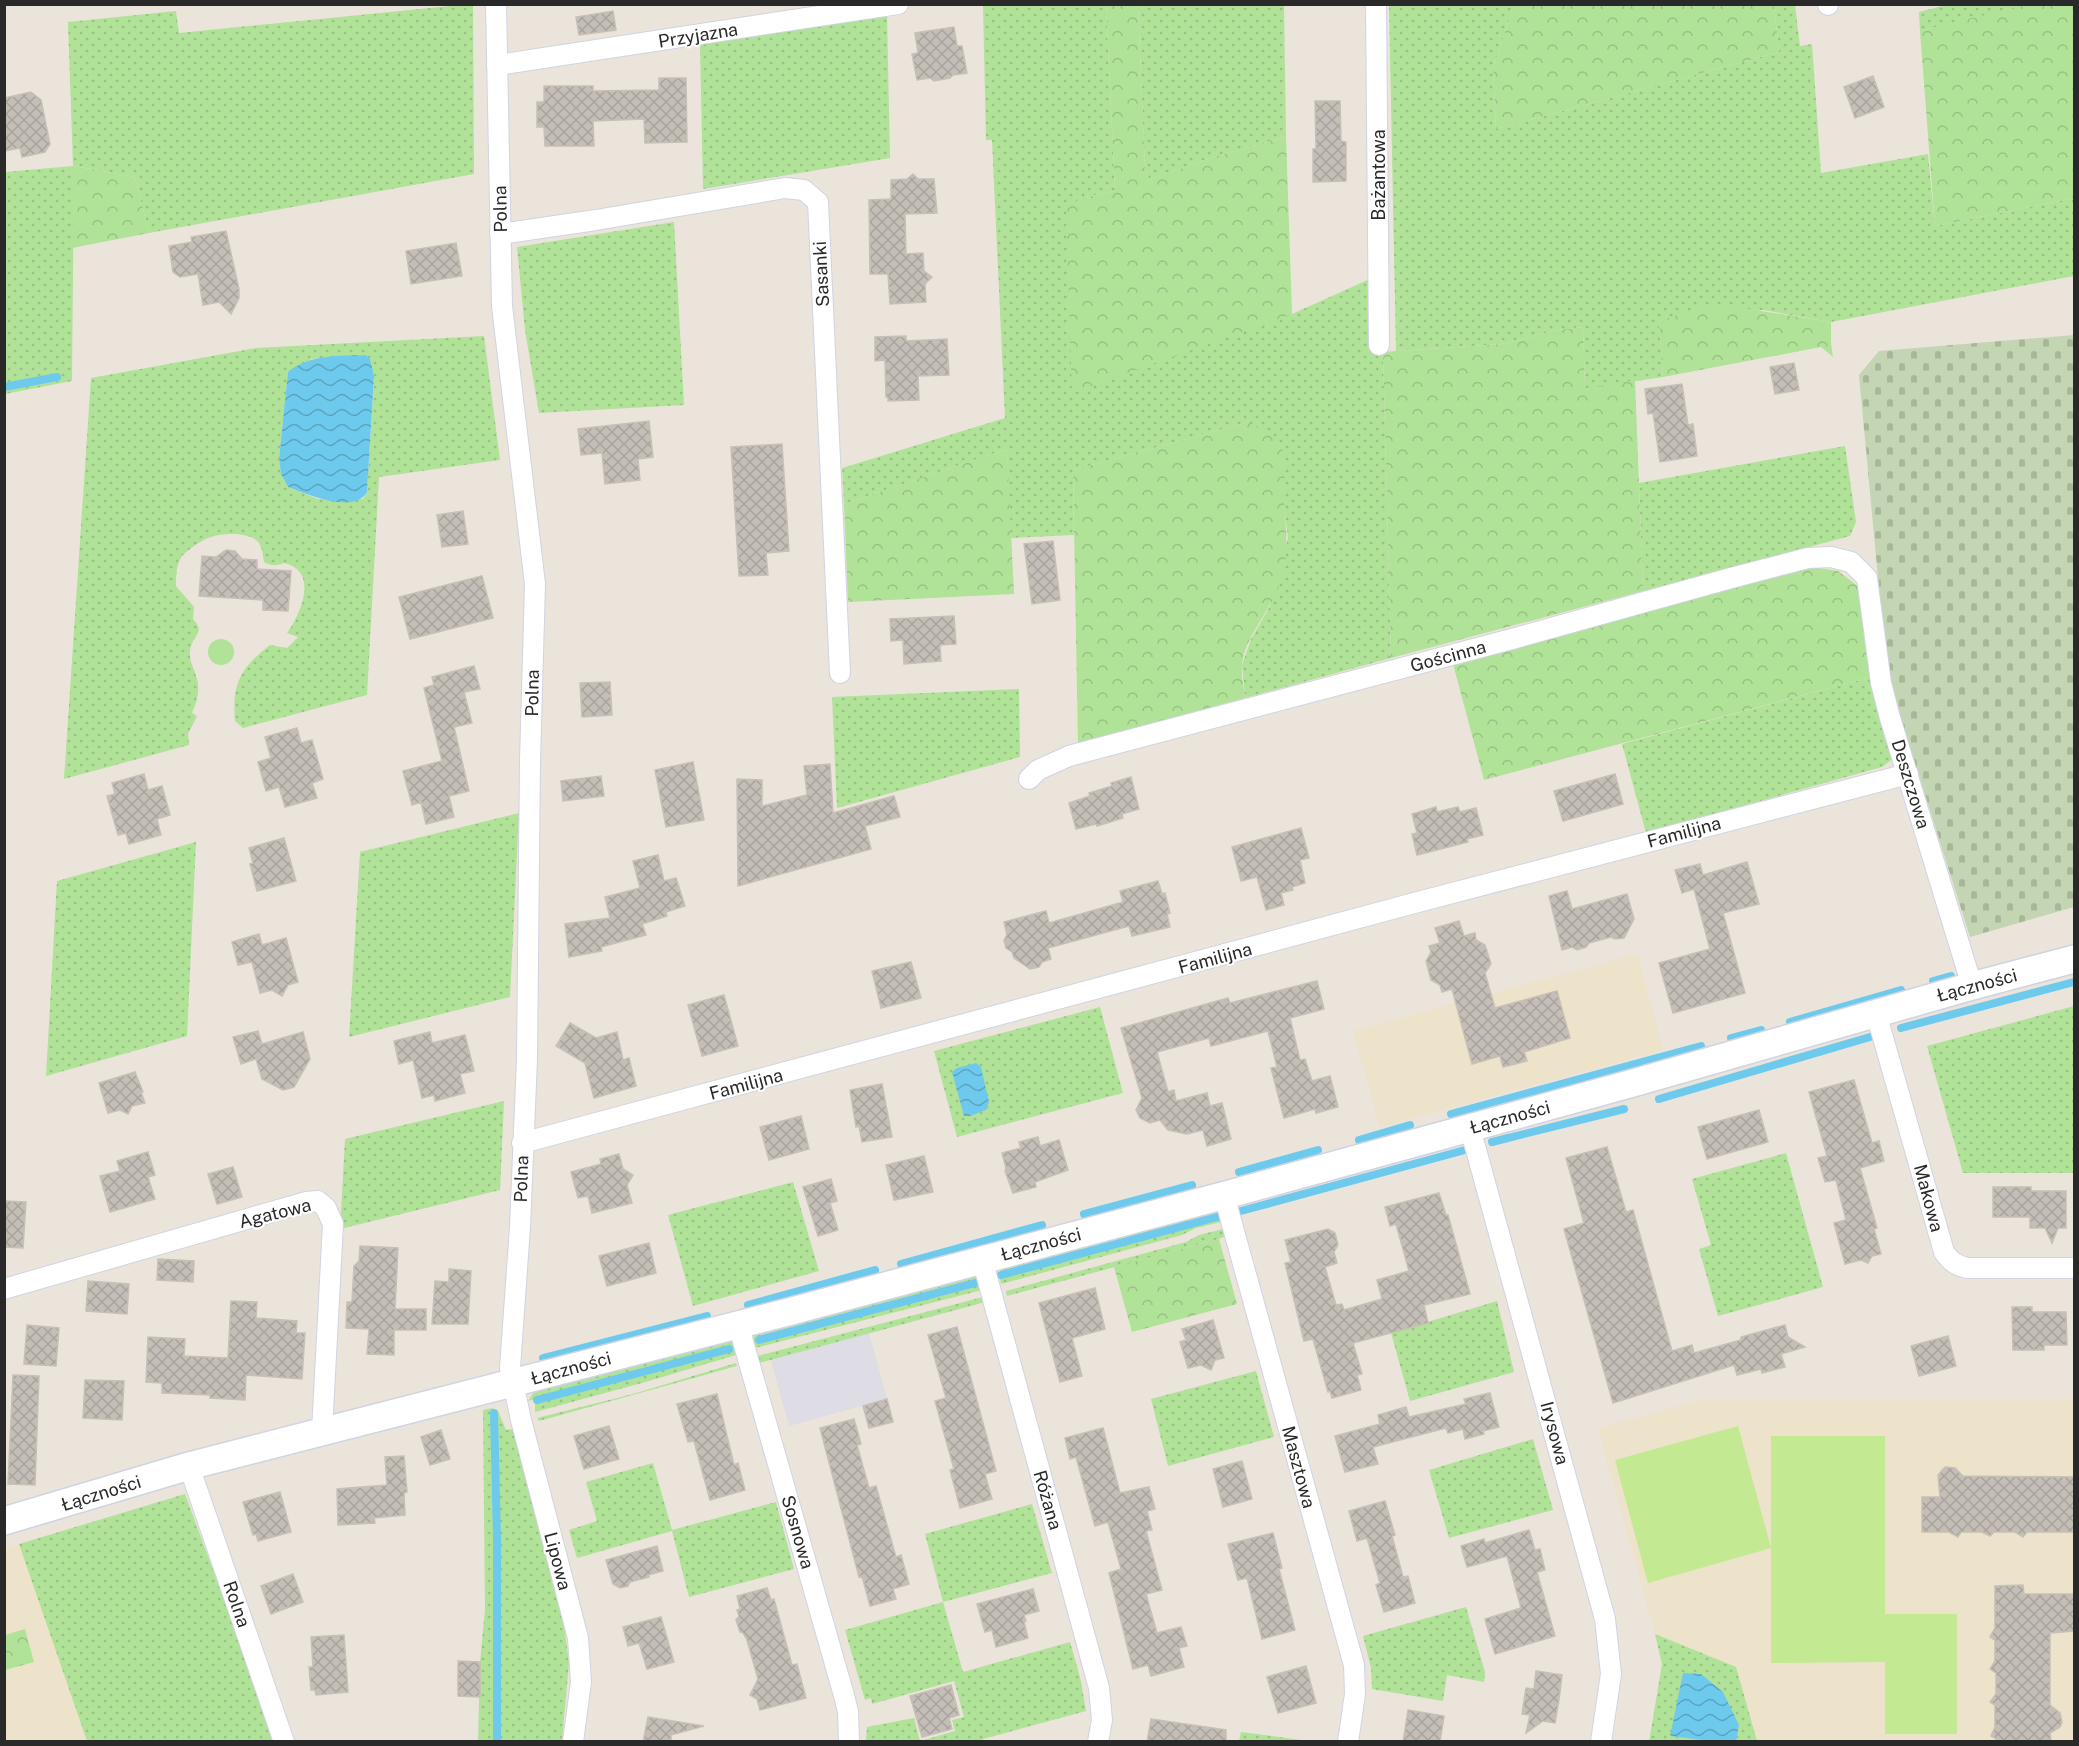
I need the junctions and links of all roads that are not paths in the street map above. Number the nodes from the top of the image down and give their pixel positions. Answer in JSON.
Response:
{"nodes":[{"id":1,"x":496,"y":4,"type":"edge"},
{"id":2,"x":898,"y":4,"type":"edge"},
{"id":3,"x":1376,"y":4,"type":"edge"},
{"id":4,"x":497,"y":65,"type":"junction"},
{"id":5,"x":500,"y":234,"type":"junction"},
{"id":6,"x":1379,"y":345,"type":"dead end"},
{"id":7,"x":1867,"y":579,"type":"joint"},
{"id":8,"x":840,"y":673,"type":"dead end"},
{"id":9,"x":1908,"y":774,"type":"junction"},
{"id":10,"x":1029,"y":780,"type":"dead end"},
{"id":11,"x":2074,"y":959,"type":"edge"},
{"id":12,"x":1972,"y":986,"type":"junction"},
{"id":13,"x":1876,"y":1013,"type":"junction"},
{"id":14,"x":1470,"y":1128,"type":"junction"},
{"id":15,"x":522,"y":1143,"type":"junction"},
{"id":16,"x":1224,"y":1195,"type":"junction"},
{"id":17,"x":982,"y":1259,"type":"junction"},
{"id":18,"x":2074,"y":1268,"type":"edge"},
{"id":19,"x":4,"y":1289,"type":"edge"},
{"id":20,"x":738,"y":1324,"type":"junction"},
{"id":21,"x":512,"y":1383,"type":"junction"},
{"id":22,"x":322,"y":1431,"type":"junction"},
{"id":23,"x":189,"y":1466,"type":"junction"},
{"id":24,"x":4,"y":1521,"type":"edge"},
{"id":25,"x":284,"y":1742,"type":"edge"},
{"id":26,"x":573,"y":1742,"type":"edge"},
{"id":27,"x":849,"y":1742,"type":"edge"},
{"id":28,"x":1098,"y":1742,"type":"edge"},
{"id":29,"x":1348,"y":1742,"type":"edge"},
{"id":30,"x":1601,"y":1742,"type":"edge"}],
"edges":[{"from":1,"to":4,"type":"street","name":"Polna"},
{"from":2,"to":4,"type":"street","name":"Przyjazna"},
{"from":3,"to":6,"type":"street","name":"Bażantowa"},
{"from":4,"to":5,"type":"street","name":"Polna"},
{"from":5,"to":8,"type":"street","name":"Sasanki"},
{"from":5,"to":15,"type":"street","name":"Polna"},
{"from":7,"to":9,"type":"street","name":"Deszczowa"},
{"from":7,"to":10,"type":"street","name":"Gościnna"},
{"from":9,"to":12,"type":"street","name":"Deszczowa"},
{"from":9,"to":15,"type":"street","name":"Familijna"},
{"from":11,"to":12,"type":"street","name":"Łączności"},
{"from":12,"to":13,"type":"street","name":"Łączności"},
{"from":13,"to":14,"type":"street","name":"Łączności"},
{"from":13,"to":18,"type":"street","name":"Makowa"},
{"from":14,"to":16,"type":"street","name":"Łączności"},
{"from":14,"to":30,"type":"street","name":"Irysowa"},
{"from":15,"to":21,"type":"street","name":"Polna"},
{"from":16,"to":17,"type":"street","name":"Łączności"},
{"from":16,"to":29,"type":"street","name":"Masztowa"},
{"from":17,"to":20,"type":"street","name":"Łączności"},
{"from":17,"to":28,"type":"street","name":"Różana"},
{"from":19,"to":22,"type":"street","name":"Agatowa"},
{"from":20,"to":21,"type":"street","name":"Łączności"},
{"from":20,"to":27,"type":"street","name":"Sosnowa"},
{"from":21,"to":22,"type":"street","name":"Łączności"},
{"from":21,"to":26,"type":"street","name":"Lipowa"},
{"from":22,"to":23,"type":"street","name":"Łączności"},
{"from":23,"to":24,"type":"street","name":"Łączności"},
{"from":23,"to":25,"type":"street","name":"Rolna"}]}
